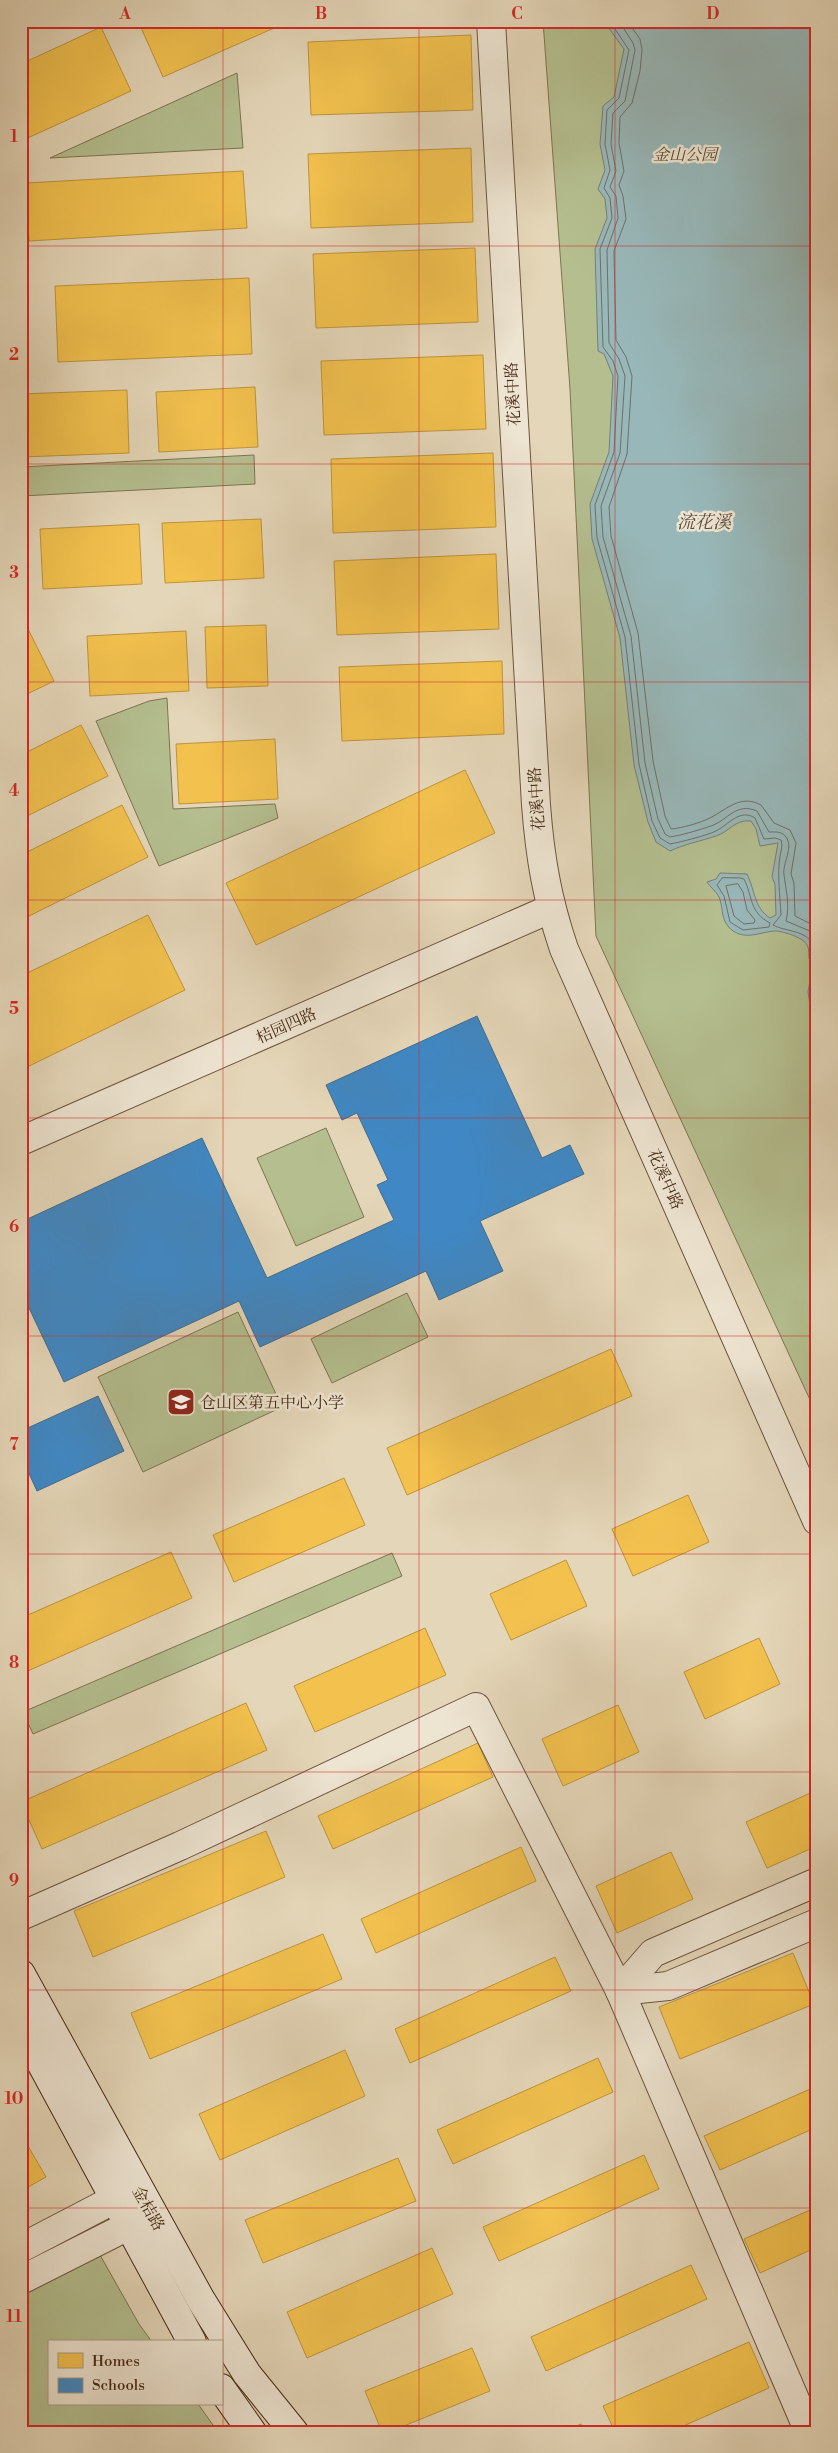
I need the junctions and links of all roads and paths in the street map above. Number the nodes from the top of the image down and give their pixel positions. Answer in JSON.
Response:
{"nodes":[{"id":1,"x":491,"y":21,"type":"edge"},
{"id":2,"x":550,"y":909,"type":"junction"},
{"id":3,"x":21,"y":1141,"type":"edge"},
{"id":4,"x":817,"y":1521,"type":"edge"},
{"id":5,"x":817,"y":1882,"type":"edge"},
{"id":6,"x":21,"y":1916,"type":"edge"},
{"id":7,"x":817,"y":1923,"type":"edge"},
{"id":8,"x":21,"y":1974,"type":"edge"},
{"id":9,"x":620,"y":1991,"type":"junction"},
{"id":10,"x":21,"y":2026,"type":"edge"},
{"id":11,"x":126,"y":2193,"type":"junction"},
{"id":12,"x":141,"y":2220,"type":"junction"},
{"id":13,"x":21,"y":2248,"type":"edge"},
{"id":14,"x":21,"y":2280,"type":"edge"},
{"id":15,"x":191,"y":2340,"type":"edge"},
{"id":16,"x":222,"y":2389,"type":"edge"},
{"id":17,"x":252,"y":2432,"type":"edge"},
{"id":18,"x":294,"y":2432,"type":"edge"},
{"id":19,"x":809,"y":2432,"type":"edge"}],
"edges":[{"from":1,"to":2,"type":"street","name":"花溪中路"},
{"from":2,"to":3,"type":"street","name":"桔园四路"},
{"from":2,"to":4,"type":"street","name":"花溪中路"},
{"from":5,"to":9,"type":"street"},
{"from":6,"to":9,"type":"street"},
{"from":7,"to":9,"type":"street"},
{"from":8,"to":11,"type":"street","name":"金桔路"},
{"from":9,"to":19,"type":"street"},
{"from":10,"to":11,"type":"street"},
{"from":11,"to":12,"type":"street","name":"金桔路"},
{"from":11,"to":13,"type":"street"},
{"from":12,"to":14,"type":"street"},
{"from":12,"to":15,"type":"street"},
{"from":12,"to":18,"type":"street","name":"金桔路"},
{"from":16,"to":17,"type":"street"}]}
